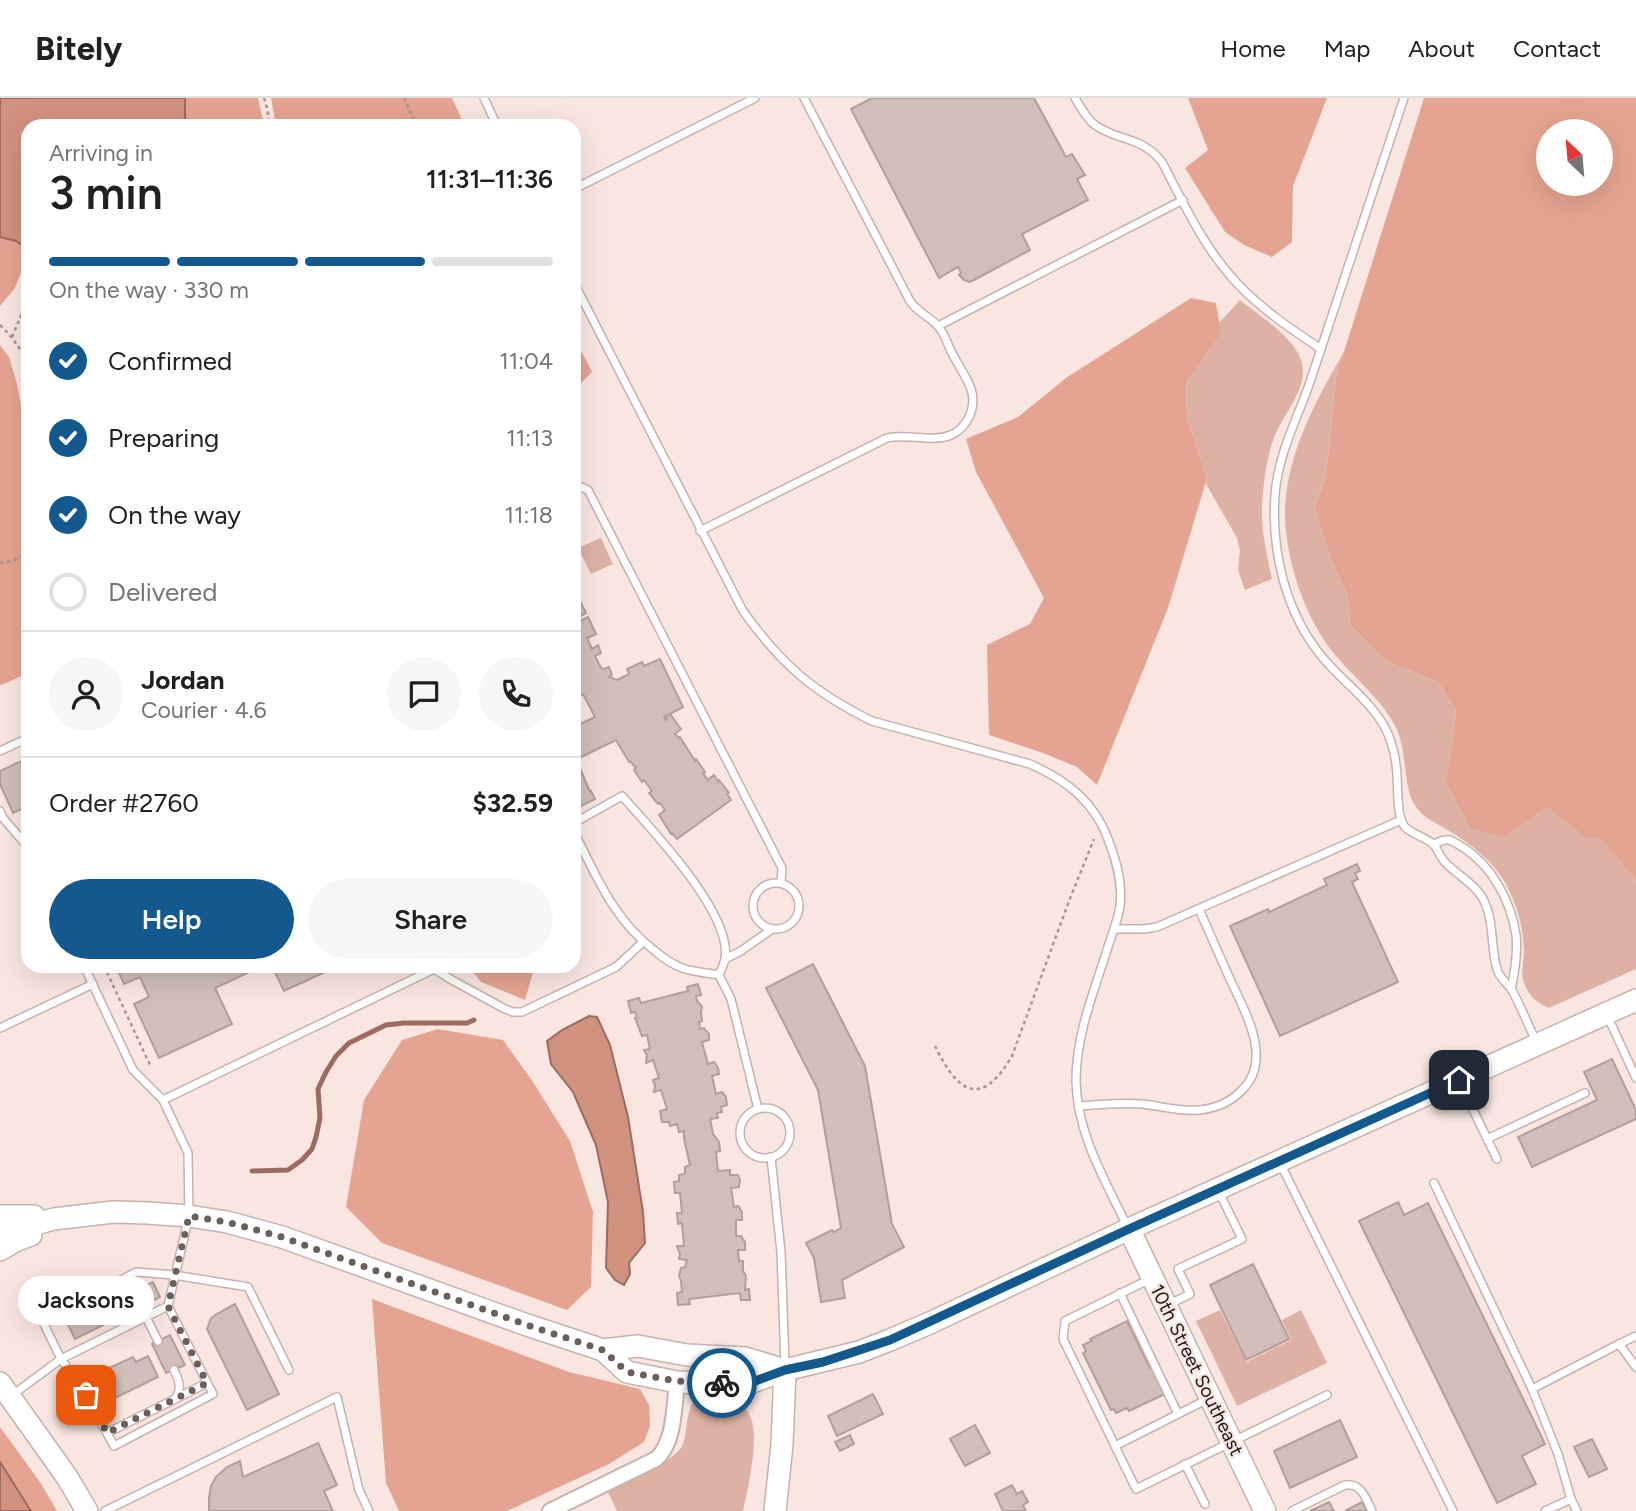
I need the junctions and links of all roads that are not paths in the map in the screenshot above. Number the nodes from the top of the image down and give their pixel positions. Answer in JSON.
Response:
{"nodes":[{"id":1,"x":484,"y":98,"type":"edge"},
{"id":2,"x":755,"y":98,"type":"edge"},
{"id":3,"x":804,"y":98,"type":"edge"},
{"id":4,"x":1075,"y":98,"type":"edge"},
{"id":5,"x":1404,"y":98,"type":"edge"},
{"id":6,"x":494,"y":119,"type":"edge"},
{"id":7,"x":581,"y":185,"type":"edge"},
{"id":8,"x":1182,"y":200,"type":"junction"},
{"id":9,"x":581,"y":297,"type":"edge"},
{"id":10,"x":938,"y":326,"type":"junction"},
{"id":11,"x":1321,"y":349,"type":"junction"},
{"id":12,"x":581,"y":487,"type":"edge"},
{"id":13,"x":700,"y":531,"type":"junction"},
{"id":14,"x":21,"y":741,"type":"edge"},
{"id":15,"x":0,"y":751,"type":"edge"},
{"id":16,"x":0,"y":811,"type":"edge"},
{"id":17,"x":581,"y":819,"type":"edge"},
{"id":18,"x":1401,"y":820,"type":"junction"},
{"id":19,"x":21,"y":839,"type":"edge"},
{"id":20,"x":1434,"y":844,"type":"junction"},
{"id":21,"x":581,"y":845,"type":"edge"},
{"id":22,"x":780,"y":883,"type":"junction"},
{"id":23,"x":1199,"y":909,"type":"junction"},
{"id":24,"x":772,"y":929,"type":"junction"},
{"id":25,"x":1114,"y":929,"type":"junction"},
{"id":26,"x":643,"y":942,"type":"junction"},
{"id":27,"x":725,"y":958,"type":"junction"},
{"id":28,"x":88,"y":973,"type":"edge"},
{"id":29,"x":421,"y":973,"type":"edge"},
{"id":30,"x":442,"y":973,"type":"edge"},
{"id":31,"x":719,"y":975,"type":"junction"},
{"id":32,"x":93,"y":984,"type":"junction"},
{"id":33,"x":1511,"y":989,"type":"junction"},
{"id":34,"x":1636,"y":1000,"type":"edge"},
{"id":35,"x":1606,"y":1014,"type":"junction"},
{"id":36,"x":0,"y":1028,"type":"edge"},
{"id":37,"x":1537,"y":1044,"type":"junction"},
{"id":38,"x":1636,"y":1078,"type":"edge"},
{"id":39,"x":1459,"y":1080,"type":"junction"},
{"id":40,"x":1585,"y":1093,"type":"dead end"},
{"id":41,"x":163,"y":1100,"type":"junction"},
{"id":42,"x":1078,"y":1105,"type":"junction"},
{"id":43,"x":758,"y":1109,"type":"junction"},
{"id":44,"x":1487,"y":1139,"type":"junction"},
{"id":45,"x":771,"y":1157,"type":"junction"},
{"id":46,"x":1497,"y":1159,"type":"dead end"},
{"id":47,"x":1279,"y":1161,"type":"junction"},
{"id":48,"x":1434,"y":1183,"type":"dead end"},
{"id":49,"x":1217,"y":1189,"type":"junction"},
{"id":50,"x":82,"y":1215,"type":"junction"},
{"id":51,"x":0,"y":1216,"type":"edge"},
{"id":52,"x":189,"y":1216,"type":"junction"},
{"id":53,"x":1129,"y":1229,"type":"junction"},
{"id":54,"x":0,"y":1233,"type":"edge"},
{"id":55,"x":0,"y":1250,"type":"edge"},
{"id":56,"x":174,"y":1275,"type":"junction"},
{"id":57,"x":1152,"y":1277,"type":"junction"},
{"id":58,"x":1120,"y":1293,"type":"junction"},
{"id":59,"x":168,"y":1306,"type":"junction"},
{"id":60,"x":1166,"y":1306,"type":"junction"},
{"id":61,"x":146,"y":1317,"type":"junction"},
{"id":62,"x":1636,"y":1336,"type":"edge"},
{"id":63,"x":158,"y":1341,"type":"dead end"},
{"id":64,"x":1619,"y":1344,"type":"junction"},
{"id":65,"x":603,"y":1350,"type":"junction"},
{"id":66,"x":61,"y":1359,"type":"junction"},
{"id":67,"x":1636,"y":1367,"type":"edge"},
{"id":68,"x":174,"y":1370,"type":"dead end"},
{"id":69,"x":289,"y":1370,"type":"dead end"},
{"id":70,"x":785,"y":1370,"type":"junction"},
{"id":71,"x":677,"y":1381,"type":"junction"},
{"id":72,"x":207,"y":1383,"type":"junction"},
{"id":73,"x":1532,"y":1389,"type":"junction"},
{"id":74,"x":5,"y":1390,"type":"edge"},
{"id":75,"x":1327,"y":1395,"type":"dead end"},
{"id":76,"x":176,"y":1398,"type":"junction"},
{"id":77,"x":1210,"y":1398,"type":"junction"},
{"id":78,"x":1178,"y":1414,"type":"junction"},
{"id":79,"x":107,"y":1433,"type":"junction"},
{"id":80,"x":1231,"y":1441,"type":"junction"},
{"id":81,"x":1115,"y":1446,"type":"junction"},
{"id":82,"x":1185,"y":1464,"type":"junction"},
{"id":83,"x":1571,"y":1499,"type":"junction"},
{"id":84,"x":1205,"y":1504,"type":"dead end"},
{"id":85,"x":87,"y":1511,"type":"edge"},
{"id":86,"x":105,"y":1511,"type":"edge"},
{"id":87,"x":369,"y":1511,"type":"edge"},
{"id":88,"x":550,"y":1511,"type":"edge"},
{"id":89,"x":775,"y":1511,"type":"edge"},
{"id":90,"x":1265,"y":1511,"type":"edge"},
{"id":91,"x":1292,"y":1511,"type":"edge"},
{"id":92,"x":1372,"y":1511,"type":"edge"},
{"id":93,"x":1453,"y":1511,"type":"edge"},
{"id":94,"x":1545,"y":1511,"type":"edge"},
{"id":95,"x":1577,"y":1511,"type":"edge"}],
"edges":[{"from":1,"to":6,"type":"lane"},
{"from":2,"to":7,"type":"lane"},
{"from":3,"to":10,"type":"lane"},
{"from":4,"to":8,"type":"lane"},
{"from":5,"to":11,"type":"lane"},
{"from":8,"to":10,"type":"lane"},
{"from":8,"to":11,"type":"lane"},
{"from":9,"to":13,"type":"lane"},
{"from":10,"to":13,"type":"lane"},
{"from":11,"to":18,"type":"lane"},
{"from":12,"to":22,"type":"lane"},
{"from":13,"to":25,"type":"lane"},
{"from":14,"to":15,"type":"lane"},
{"from":16,"to":19,"type":"lane"},
{"from":17,"to":27,"type":"lane"},
{"from":18,"to":20,"type":"lane"},
{"from":18,"to":23,"type":"lane"},
{"from":20,"to":33,"type":"lane"},
{"from":20,"to":33,"type":"lane"},
{"from":21,"to":26,"type":"lane"},
{"from":22,"to":24,"type":"lane"},
{"from":22,"to":24,"type":"lane"},
{"from":23,"to":25,"type":"lane"},
{"from":23,"to":42,"type":"lane"},
{"from":24,"to":27,"type":"lane"},
{"from":25,"to":42,"type":"lane"},
{"from":26,"to":30,"type":"lane"},
{"from":26,"to":31,"type":"lane"},
{"from":27,"to":31,"type":"lane"},
{"from":28,"to":32,"type":"lane"},
{"from":29,"to":41,"type":"lane"},
{"from":31,"to":43,"type":"lane"},
{"from":32,"to":36,"type":"lane"},
{"from":32,"to":41,"type":"lane"},
{"from":33,"to":37,"type":"lane"},
{"from":34,"to":35,"type":"main road"},
{"from":35,"to":37,"type":"main road"},
{"from":35,"to":38,"type":"lane"},
{"from":37,"to":39,"type":"main road"},
{"from":39,"to":44,"type":"lane"},
{"from":39,"to":47,"type":"main road"},
{"from":40,"to":44,"type":"lane"},
{"from":41,"to":52,"type":"lane"},
{"from":42,"to":53,"type":"lane"},
{"from":43,"to":45,"type":"lane"},
{"from":43,"to":45,"type":"lane"},
{"from":44,"to":46,"type":"lane"},
{"from":45,"to":70,"type":"lane"},
{"from":47,"to":49,"type":"main road"},
{"from":47,"to":93,"type":"lane"},
{"from":48,"to":73,"type":"lane"},
{"from":49,"to":53,"type":"main road"},
{"from":49,"to":60,"type":"lane"},
{"from":50,"to":51,"type":"main road"},
{"from":50,"to":52,"type":"main road"},
{"from":50,"to":54,"type":"main road"},
{"from":50,"to":55,"type":"main road"},
{"from":52,"to":56,"type":"lane"},
{"from":52,"to":65,"type":"main road"},
{"from":53,"to":57,"type":"main road","name":"10th Street Southeast"},
{"from":53,"to":70,"type":"main road"},
{"from":56,"to":59,"type":"lane"},
{"from":56,"to":66,"type":"lane"},
{"from":56,"to":69,"type":"lane"},
{"from":57,"to":58,"type":"lane"},
{"from":57,"to":60,"type":"main road","name":"10th Street Southeast"},
{"from":58,"to":78,"type":"lane"},
{"from":58,"to":81,"type":"lane"},
{"from":59,"to":61,"type":"lane"},
{"from":59,"to":72,"type":"lane"},
{"from":60,"to":77,"type":"main road","name":"10th Street Southeast"},
{"from":61,"to":63,"type":"lane"},
{"from":61,"to":66,"type":"lane"},
{"from":62,"to":64,"type":"lane"},
{"from":64,"to":67,"type":"lane"},
{"from":64,"to":73,"type":"lane"},
{"from":65,"to":70,"type":"main road"},
{"from":65,"to":71,"type":"main road"},
{"from":66,"to":74,"type":"lane"},
{"from":66,"to":79,"type":"lane"},
{"from":68,"to":76,"type":"lane"},
{"from":70,"to":71,"type":"main road"},
{"from":70,"to":89,"type":"main road"},
{"from":71,"to":88,"type":"street"},
{"from":72,"to":76,"type":"lane"},
{"from":72,"to":79,"type":"lane"},
{"from":73,"to":83,"type":"lane"},
{"from":74,"to":85,"type":"main road"},
{"from":75,"to":80,"type":"lane"},
{"from":76,"to":79,"type":"lane"},
{"from":77,"to":78,"type":"lane"},
{"from":77,"to":80,"type":"main road","name":"10th Street Southeast"},
{"from":78,"to":81,"type":"lane"},
{"from":80,"to":82,"type":"lane"},
{"from":80,"to":90,"type":"main road","name":"10th Street Southeast"},
{"from":81,"to":82,"type":"lane"},
{"from":82,"to":84,"type":"lane"},
{"from":83,"to":94,"type":"lane"},
{"from":83,"to":95,"type":"lane"},
{"from":86,"to":87,"type":"lane"},
{"from":91,"to":92,"type":"lane"}]}
